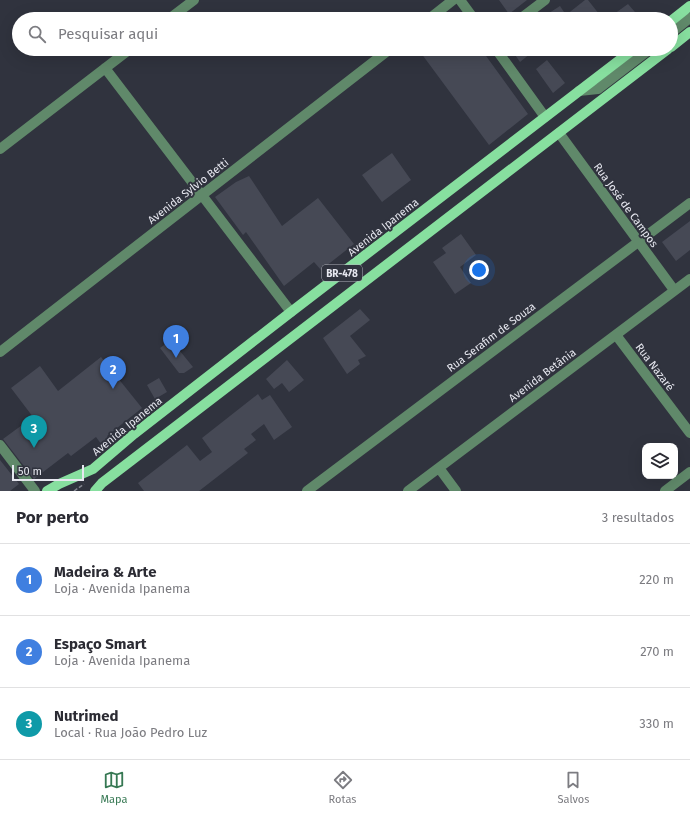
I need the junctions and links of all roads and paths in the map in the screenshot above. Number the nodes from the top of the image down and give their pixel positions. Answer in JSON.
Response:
{"nodes":[{"id":1,"x":194,"y":0,"type":"edge"},
{"id":2,"x":453,"y":0,"type":"edge"},
{"id":3,"x":460,"y":0,"type":"edge"},
{"id":4,"x":545,"y":0,"type":"edge"},
{"id":5,"x":690,"y":6,"type":"edge"},
{"id":6,"x":178,"y":12,"type":"edge"},
{"id":7,"x":438,"y":12,"type":"edge"},
{"id":8,"x":469,"y":12,"type":"edge"},
{"id":9,"x":529,"y":12,"type":"edge"},
{"id":10,"x":678,"y":15,"type":"edge"},
{"id":11,"x":690,"y":18,"type":"edge"},
{"id":12,"x":678,"y":27,"type":"edge"},
{"id":13,"x":690,"y":28,"type":"edge"},
{"id":14,"x":690,"y":32,"type":"edge"},
{"id":15,"x":678,"y":37,"type":"edge"},
{"id":16,"x":678,"y":41,"type":"edge"},
{"id":17,"x":121,"y":56,"type":"edge"},
{"id":18,"x":381,"y":56,"type":"edge"},
{"id":19,"x":501,"y":56,"type":"edge"},
{"id":20,"x":625,"y":56,"type":"edge"},
{"id":21,"x":641,"y":56,"type":"edge"},
{"id":22,"x":653,"y":56,"type":"edge"},
{"id":23,"x":659,"y":56,"type":"edge"},
{"id":24,"x":105,"y":68,"type":"junction"},
{"id":25,"x":579,"y":91,"type":"junction"},
{"id":26,"x":595,"y":105,"type":"junction"},
{"id":27,"x":545,"y":117,"type":"junction"},
{"id":28,"x":559,"y":133,"type":"junction"},
{"id":29,"x":0,"y":149,"type":"edge"},
{"id":30,"x":202,"y":195,"type":"junction"},
{"id":31,"x":690,"y":203,"type":"edge"},
{"id":32,"x":638,"y":241,"type":"junction"},
{"id":33,"x":690,"y":279,"type":"edge"},
{"id":34,"x":674,"y":290,"type":"junction"},
{"id":35,"x":291,"y":312,"type":"junction"},
{"id":36,"x":616,"y":335,"type":"junction"},
{"id":37,"x":0,"y":352,"type":"edge"},
{"id":38,"x":690,"y":433,"type":"edge"},
{"id":39,"x":0,"y":446,"type":"edge"},
{"id":40,"x":439,"y":468,"type":"junction"},
{"id":41,"x":690,"y":472,"type":"edge"},
{"id":42,"x":34,"y":491,"type":"edge"},
{"id":43,"x":47,"y":491,"type":"edge"},
{"id":44,"x":95,"y":491,"type":"edge"},
{"id":45,"x":307,"y":491,"type":"edge"},
{"id":46,"x":408,"y":491,"type":"edge"},
{"id":47,"x":456,"y":491,"type":"edge"},
{"id":48,"x":665,"y":491,"type":"edge"}],
"edges":[{"from":1,"to":6,"type":"street"},
{"from":2,"to":7,"type":"street"},
{"from":3,"to":8,"type":"street"},
{"from":4,"to":9,"type":"street"},
{"from":5,"to":10,"type":"main road"},
{"from":11,"to":12,"type":"street"},
{"from":13,"to":15,"type":"street"},
{"from":14,"to":16,"type":"main road"},
{"from":17,"to":24,"type":"street"},
{"from":18,"to":30,"type":"street","name":"Avenida Sylvio Betti"},
{"from":19,"to":27,"type":"street"},
{"from":20,"to":25,"type":"main road","name":"Avenida Ipanema","number":"BR-478"},
{"from":21,"to":25,"type":"street"},
{"from":22,"to":26,"type":"street"},
{"from":23,"to":26,"type":"main road","number":"BR-478"},
{"from":24,"to":29,"type":"street"},
{"from":24,"to":30,"type":"street"},
{"from":25,"to":27,"type":"main road","name":"Avenida Ipanema","number":"BR-478"},
{"from":26,"to":28,"type":"main road","number":"BR-478"},
{"from":27,"to":35,"type":"main road","name":"Avenida Ipanema","number":"BR-478"},
{"from":28,"to":32,"type":"street","name":"Rua José de Campos"},
{"from":28,"to":44,"type":"main road","number":"BR-478"},
{"from":30,"to":35,"type":"street"},
{"from":30,"to":37,"type":"street","name":"Avenida Sylvio Betti"},
{"from":31,"to":32,"type":"street","name":"Rua Serafim de Souza"},
{"from":32,"to":34,"type":"street","name":"Rua José de Campos"},
{"from":32,"to":45,"type":"street","name":"Rua Serafim de Souza"},
{"from":33,"to":34,"type":"street","name":"Avenida Betânia"},
{"from":34,"to":36,"type":"street","name":"Avenida Betânia"},
{"from":35,"to":43,"type":"main road","name":"Avenida Ipanema","number":"BR-478"},
{"from":36,"to":38,"type":"street","name":"Rua Nazaré"},
{"from":36,"to":40,"type":"street","name":"Avenida Betânia"},
{"from":39,"to":42,"type":"street"},
{"from":40,"to":46,"type":"street","name":"Avenida Betânia"},
{"from":40,"to":47,"type":"street"},
{"from":41,"to":48,"type":"street"}]}
